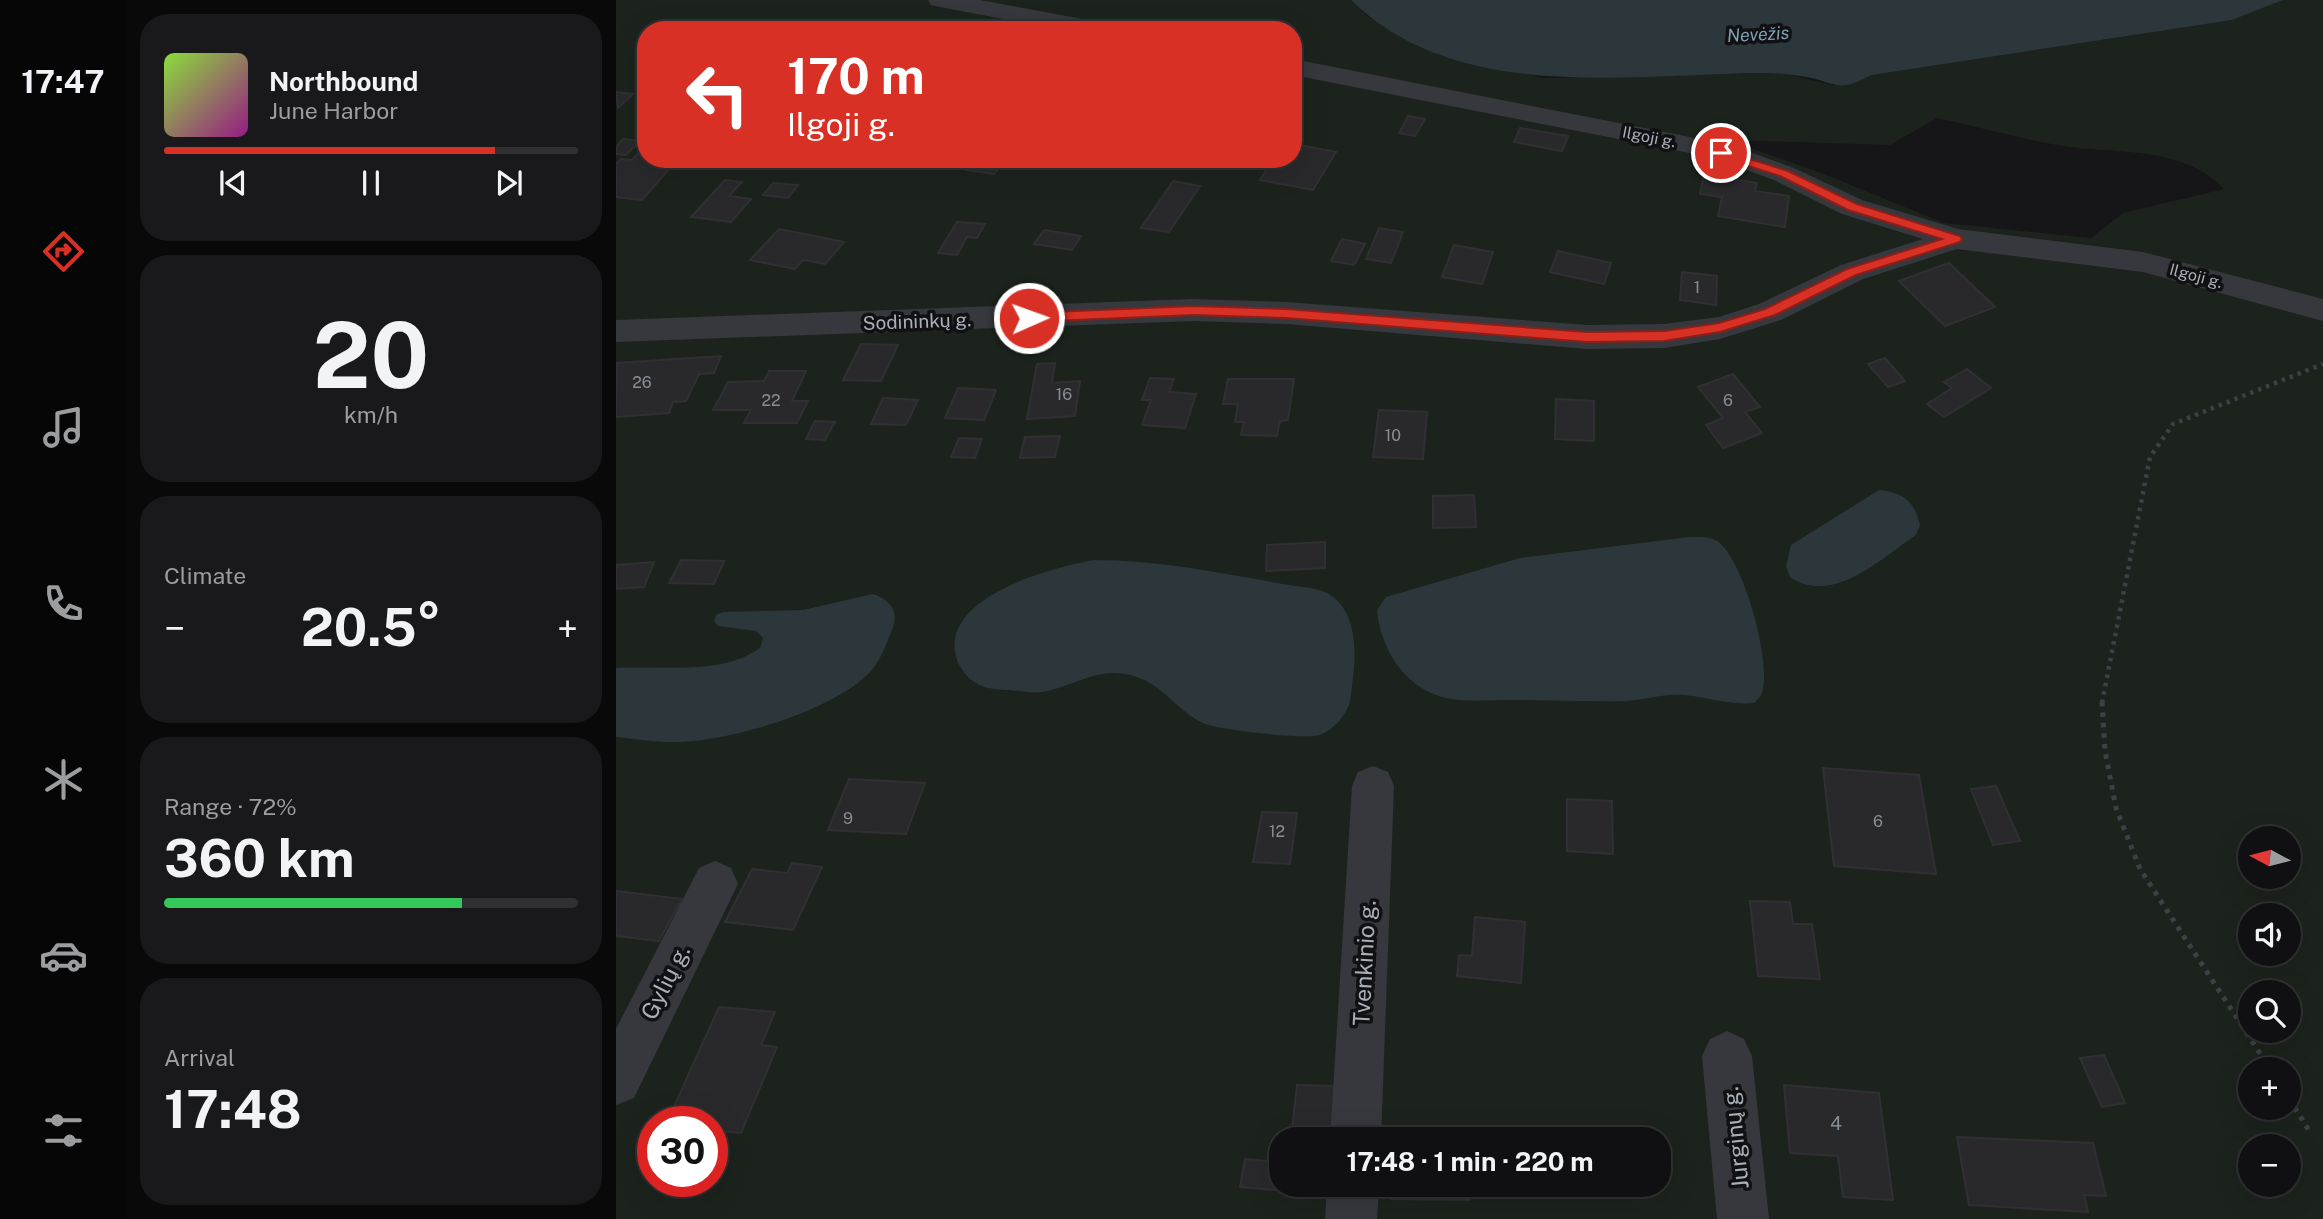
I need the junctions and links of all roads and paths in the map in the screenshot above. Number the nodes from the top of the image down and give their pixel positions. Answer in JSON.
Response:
{"nodes":[{"id":1,"x":940,"y":0,"type":"edge"},
{"id":2,"x":1055,"y":21,"type":"edge"},
{"id":3,"x":1302,"y":69,"type":"edge"},
{"id":4,"x":1956,"y":239,"type":"junction"},
{"id":5,"x":2323,"y":310,"type":"edge"},
{"id":6,"x":616,"y":331,"type":"edge"},
{"id":7,"x":2323,"y":364,"type":"edge"},
{"id":8,"x":1373,"y":786,"type":"dead end"},
{"id":9,"x":715,"y":884,"type":"dead end"},
{"id":10,"x":1727,"y":1056,"type":"dead end"},
{"id":11,"x":2262,"y":1057,"type":"edge"},
{"id":12,"x":616,"y":1080,"type":"edge"},
{"id":13,"x":2301,"y":1118,"type":"edge"},
{"id":14,"x":1356,"y":1127,"type":"edge"},
{"id":15,"x":2310,"y":1132,"type":"dead end"},
{"id":16,"x":1352,"y":1197,"type":"edge"},
{"id":17,"x":1351,"y":1219,"type":"edge"},
{"id":18,"x":1743,"y":1219,"type":"edge"}],
"edges":[{"from":1,"to":2,"type":"street"},
{"from":3,"to":4,"type":"street","name":"Ilgoji g."},
{"from":4,"to":5,"type":"street","name":"Ilgoji g."},
{"from":4,"to":6,"type":"street","name":"Sodininkų g."},
{"from":7,"to":11,"type":"path"},
{"from":8,"to":14,"type":"street","name":"Tvenkinio g."},
{"from":9,"to":12,"type":"street","name":"Gylių g."},
{"from":10,"to":18,"type":"street","name":"Jurginų g."},
{"from":13,"to":15,"type":"path"},
{"from":16,"to":17,"type":"street"}]}
